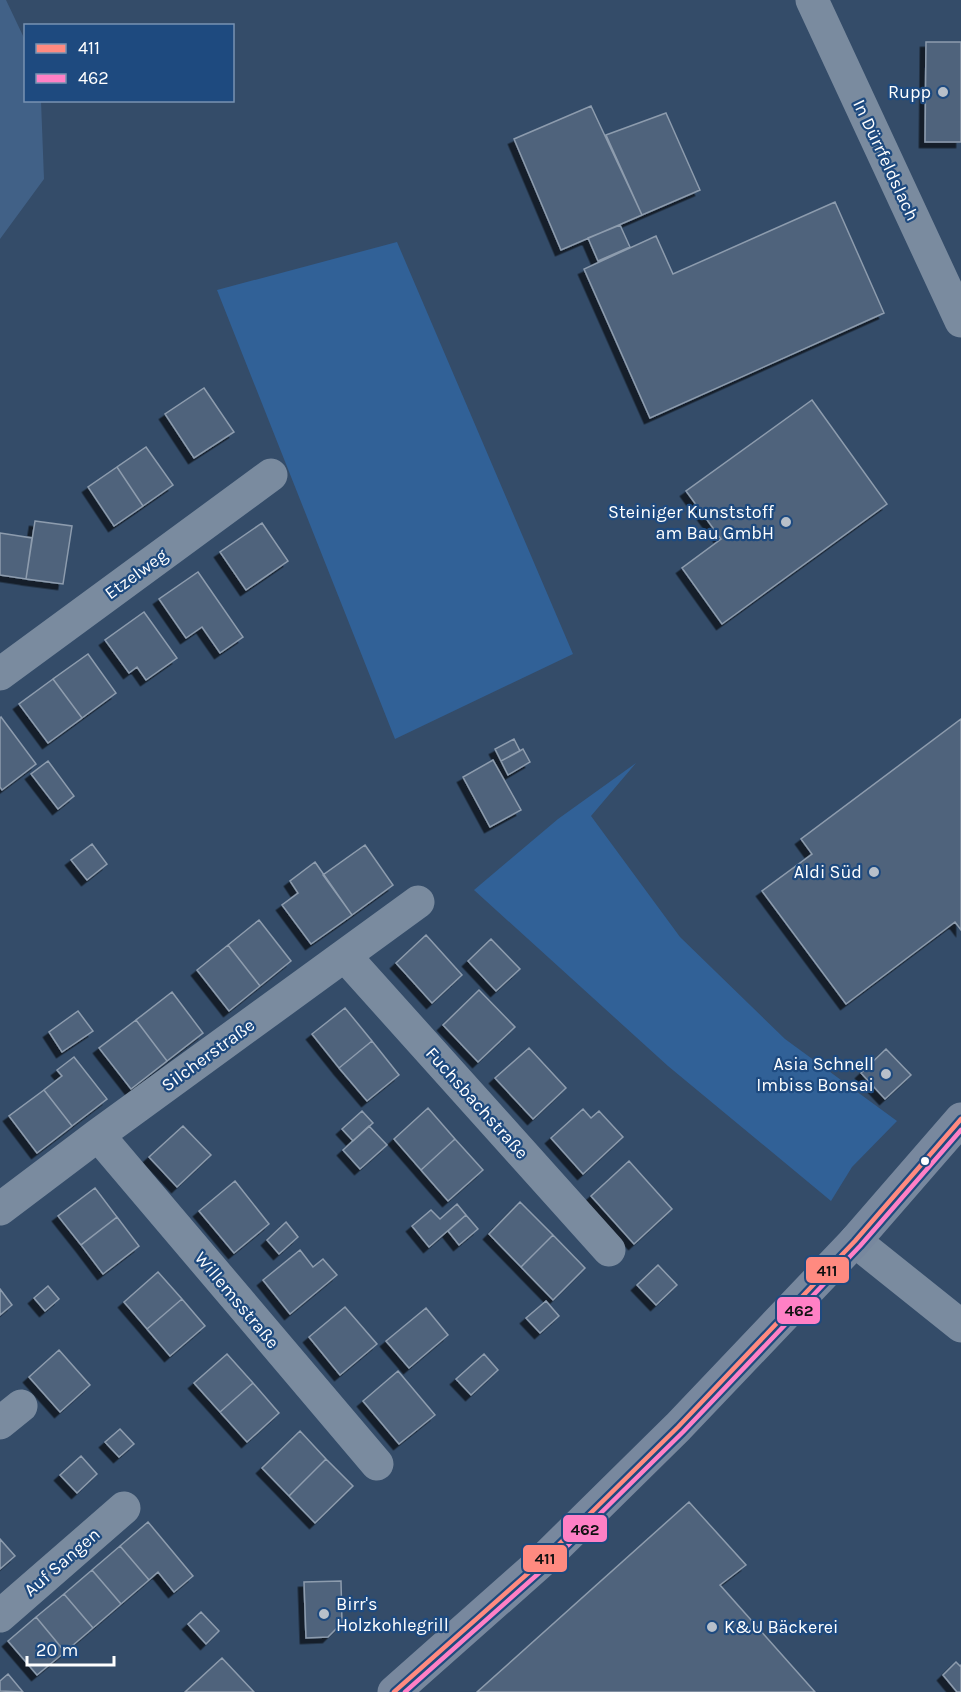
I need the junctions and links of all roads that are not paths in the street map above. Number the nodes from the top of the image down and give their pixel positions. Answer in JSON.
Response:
{"nodes":[{"id":1,"x":812,"y":0,"type":"edge"},
{"id":2,"x":961,"y":321,"type":"edge"},
{"id":3,"x":271,"y":475,"type":"dead end"},
{"id":4,"x":0,"y":674,"type":"edge"},
{"id":5,"x":418,"y":902,"type":"dead end"},
{"id":6,"x":345,"y":956,"type":"junction"},
{"id":7,"x":961,"y":1119,"type":"edge"},
{"id":8,"x":98,"y":1136,"type":"junction"},
{"id":9,"x":0,"y":1209,"type":"edge"},
{"id":10,"x":855,"y":1241,"type":"junction"},
{"id":11,"x":609,"y":1250,"type":"dead end"},
{"id":12,"x":961,"y":1326,"type":"edge"},
{"id":13,"x":377,"y":1464,"type":"dead end"},
{"id":14,"x":124,"y":1508,"type":"dead end"},
{"id":15,"x":0,"y":1616,"type":"edge"},
{"id":16,"x":394,"y":1692,"type":"edge"}],
"edges":[{"from":1,"to":2,"type":"street","name":"In Dürrfeldslach"},
{"from":3,"to":4,"type":"street","name":"Etzelweg"},
{"from":5,"to":6,"type":"street","name":"Silcherstraße"},
{"from":6,"to":8,"type":"street","name":"Silcherstraße"},
{"from":6,"to":11,"type":"street","name":"Fuchsbachstraße"},
{"from":7,"to":10,"type":"main road"},
{"from":8,"to":9,"type":"street","name":"Silcherstraße"},
{"from":8,"to":13,"type":"street","name":"Willemsstraße"},
{"from":10,"to":12,"type":"street"},
{"from":10,"to":16,"type":"main road"},
{"from":14,"to":15,"type":"street","name":"Auf Sangen"}]}
